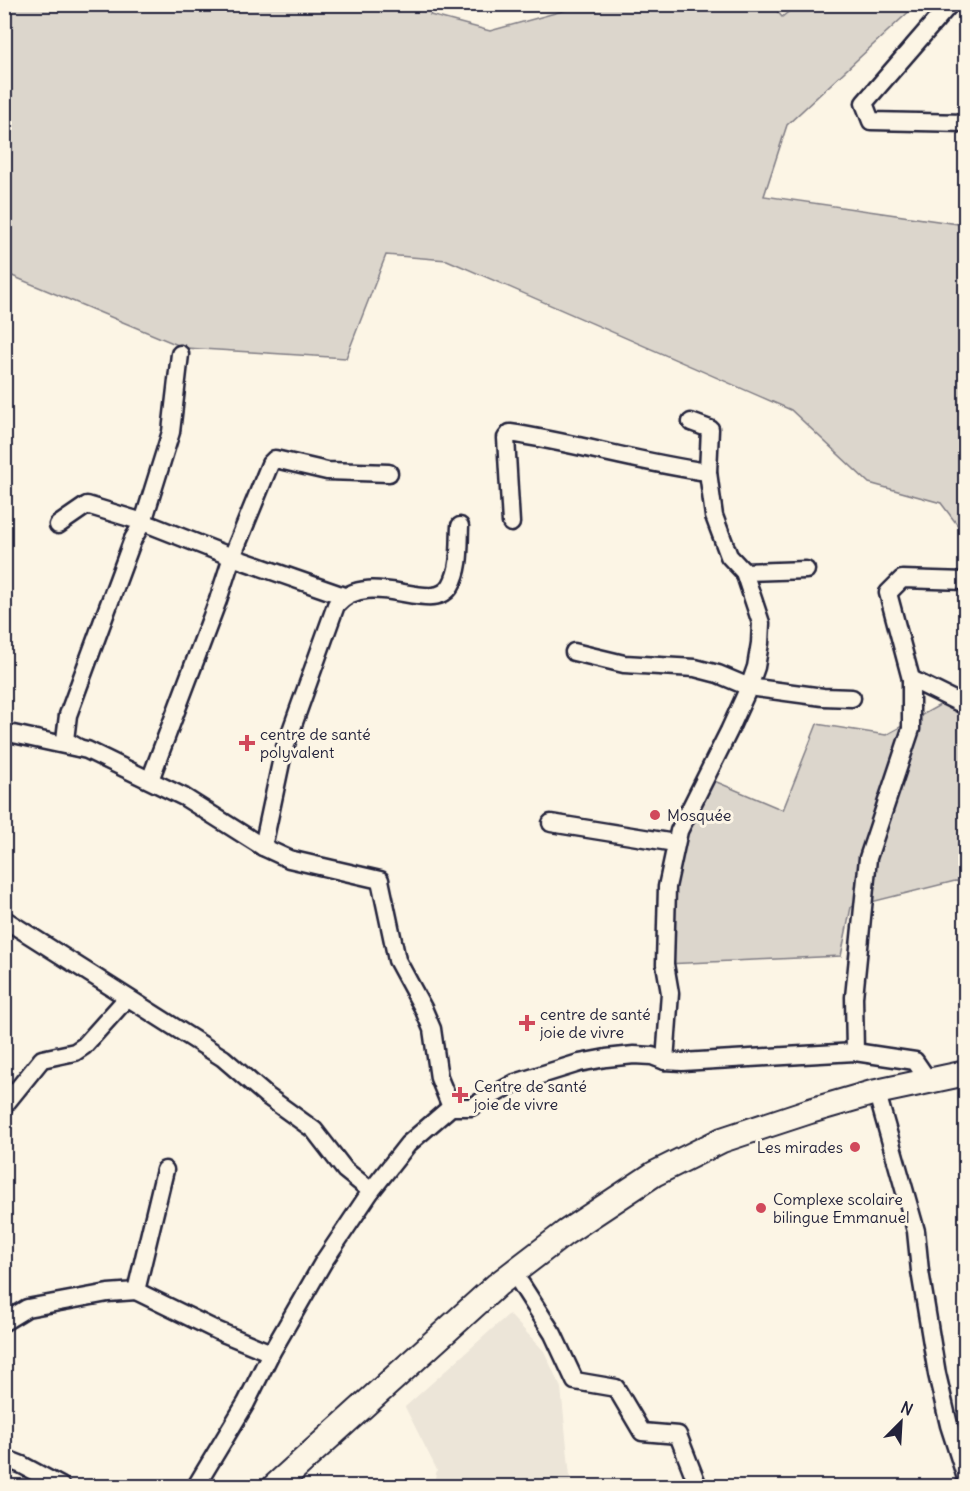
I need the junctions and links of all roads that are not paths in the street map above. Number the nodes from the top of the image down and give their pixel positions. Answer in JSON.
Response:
{"nodes":[{"id":1,"x":950,"y":4,"type":"edge"},
{"id":2,"x":966,"y":123,"type":"edge"},
{"id":3,"x":180,"y":354,"type":"dead end"},
{"id":4,"x":690,"y":422,"type":"dead end"},
{"id":5,"x":708,"y":472,"type":"junction"},
{"id":6,"x":389,"y":473,"type":"dead end"},
{"id":7,"x":143,"y":522,"type":"junction"},
{"id":8,"x":511,"y":523,"type":"dead end"},
{"id":9,"x":58,"y":525,"type":"dead end"},
{"id":10,"x":460,"y":526,"type":"dead end"},
{"id":11,"x":232,"y":557,"type":"junction"},
{"id":12,"x":806,"y":570,"type":"dead end"},
{"id":13,"x":744,"y":572,"type":"junction"},
{"id":14,"x":966,"y":581,"type":"edge"},
{"id":15,"x":344,"y":596,"type":"junction"},
{"id":16,"x":574,"y":652,"type":"dead end"},
{"id":17,"x":911,"y":679,"type":"junction"},
{"id":18,"x":749,"y":687,"type":"junction"},
{"id":19,"x":852,"y":698,"type":"dead end"},
{"id":20,"x":966,"y":706,"type":"edge"},
{"id":21,"x":4,"y":732,"type":"edge"},
{"id":22,"x":80,"y":748,"type":"junction"},
{"id":23,"x":150,"y":780,"type":"junction"},
{"id":24,"x":551,"y":823,"type":"dead end"},
{"id":25,"x":675,"y":843,"type":"junction"},
{"id":26,"x":263,"y":847,"type":"junction"},
{"id":27,"x":4,"y":919,"type":"edge"},
{"id":28,"x":127,"y":998,"type":"junction"},
{"id":29,"x":855,"y":1052,"type":"junction"},
{"id":30,"x":665,"y":1061,"type":"junction"},
{"id":31,"x":966,"y":1073,"type":"edge"},
{"id":32,"x":928,"y":1080,"type":"junction"},
{"id":33,"x":966,"y":1087,"type":"edge"},
{"id":34,"x":880,"y":1104,"type":"junction"},
{"id":35,"x":4,"y":1106,"type":"edge"},
{"id":36,"x":451,"y":1107,"type":"junction"},
{"id":37,"x":165,"y":1170,"type":"dead end"},
{"id":38,"x":371,"y":1191,"type":"junction"},
{"id":39,"x":520,"y":1284,"type":"junction"},
{"id":40,"x":136,"y":1291,"type":"junction"},
{"id":41,"x":4,"y":1322,"type":"edge"},
{"id":42,"x":272,"y":1353,"type":"junction"},
{"id":43,"x":4,"y":1458,"type":"edge"},
{"id":44,"x":966,"y":1478,"type":"edge"},
{"id":45,"x":61,"y":1486,"type":"edge"},
{"id":46,"x":196,"y":1486,"type":"edge"},
{"id":47,"x":274,"y":1486,"type":"edge"},
{"id":48,"x":295,"y":1486,"type":"edge"},
{"id":49,"x":698,"y":1486,"type":"edge"}],
"edges":[{"from":1,"to":2,"type":"street"},
{"from":3,"to":7,"type":"street"},
{"from":4,"to":5,"type":"street"},
{"from":5,"to":8,"type":"street"},
{"from":5,"to":13,"type":"street"},
{"from":6,"to":11,"type":"street"},
{"from":7,"to":9,"type":"street"},
{"from":7,"to":11,"type":"street"},
{"from":7,"to":22,"type":"street"},
{"from":10,"to":15,"type":"street"},
{"from":11,"to":15,"type":"street"},
{"from":11,"to":23,"type":"street"},
{"from":12,"to":13,"type":"street"},
{"from":13,"to":18,"type":"street"},
{"from":14,"to":17,"type":"street"},
{"from":15,"to":26,"type":"street"},
{"from":16,"to":18,"type":"street"},
{"from":17,"to":20,"type":"street"},
{"from":17,"to":29,"type":"street"},
{"from":18,"to":19,"type":"street"},
{"from":18,"to":25,"type":"street"},
{"from":21,"to":22,"type":"street"},
{"from":22,"to":23,"type":"street"},
{"from":23,"to":26,"type":"street"},
{"from":24,"to":25,"type":"street"},
{"from":25,"to":30,"type":"street"},
{"from":26,"to":36,"type":"street"},
{"from":27,"to":28,"type":"street"},
{"from":28,"to":35,"type":"street"},
{"from":28,"to":38,"type":"street"},
{"from":29,"to":30,"type":"street"},
{"from":29,"to":32,"type":"street"},
{"from":30,"to":36,"type":"street"},
{"from":31,"to":32,"type":"main road"},
{"from":32,"to":47,"type":"main road"},
{"from":33,"to":34,"type":"main road"},
{"from":34,"to":39,"type":"main road"},
{"from":34,"to":44,"type":"street"},
{"from":36,"to":38,"type":"street"},
{"from":37,"to":40,"type":"street"},
{"from":38,"to":42,"type":"street"},
{"from":39,"to":48,"type":"main road"},
{"from":39,"to":49,"type":"street"},
{"from":40,"to":41,"type":"street"},
{"from":40,"to":42,"type":"street"},
{"from":42,"to":46,"type":"street"},
{"from":43,"to":45,"type":"street"}]}
